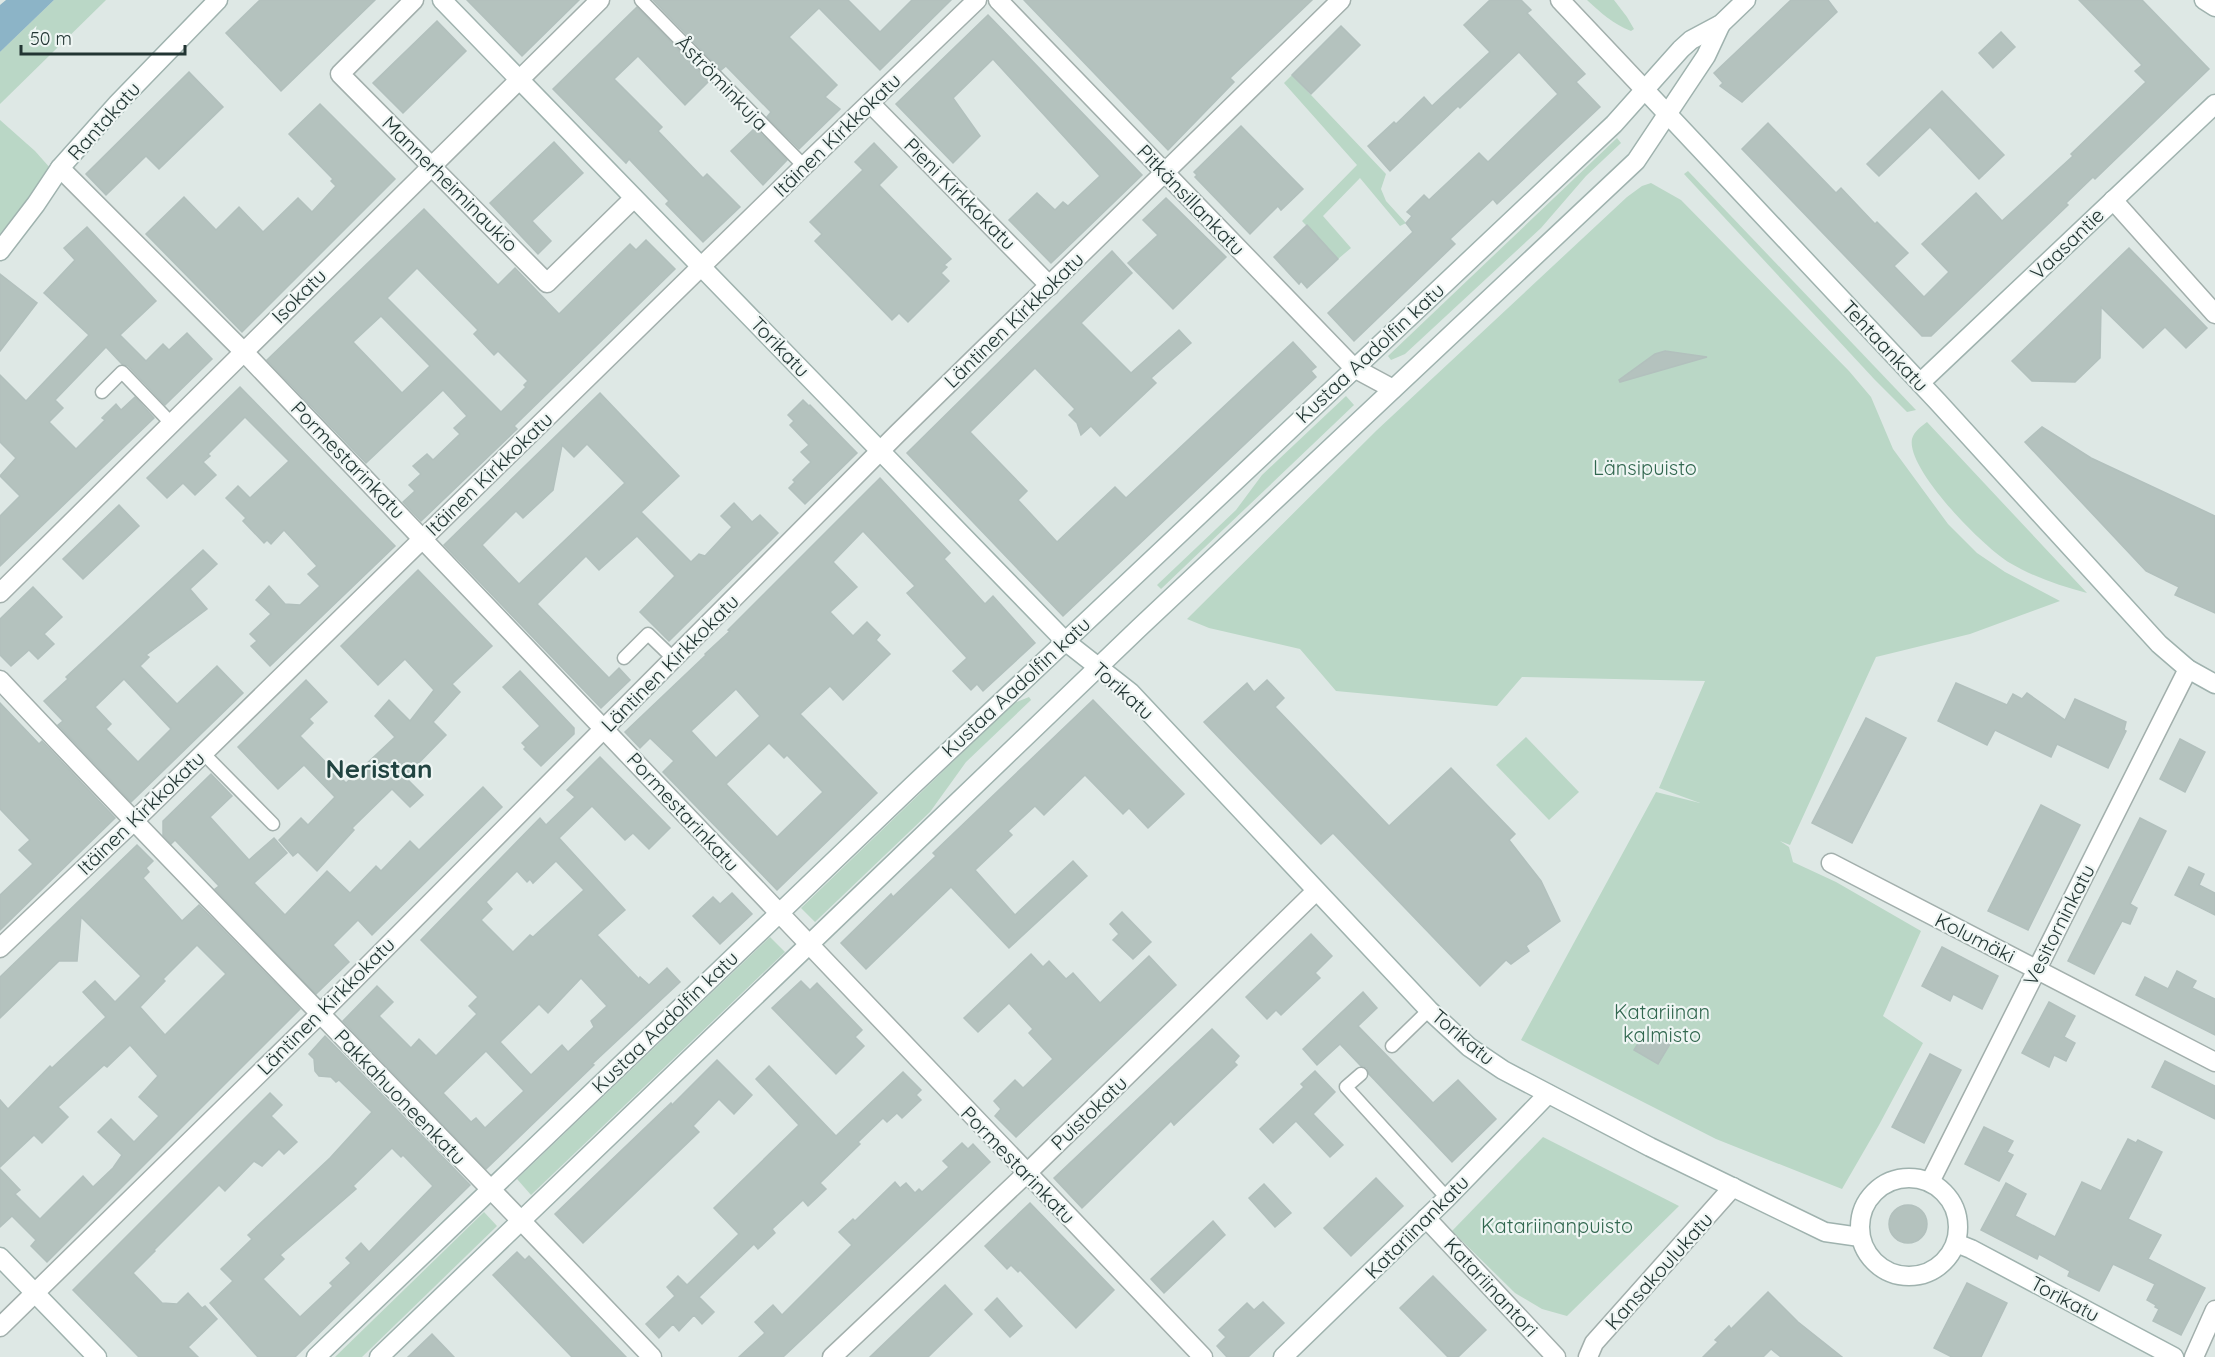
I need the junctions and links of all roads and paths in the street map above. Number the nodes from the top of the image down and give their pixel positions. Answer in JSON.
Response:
{"nodes":[{"id":1,"x":218,"y":0,"type":"edge"},
{"id":2,"x":414,"y":0,"type":"edge"},
{"id":3,"x":442,"y":0,"type":"edge"},
{"id":4,"x":600,"y":0,"type":"edge"},
{"id":5,"x":641,"y":0,"type":"edge"},
{"id":6,"x":977,"y":0,"type":"edge"},
{"id":7,"x":998,"y":0,"type":"edge"},
{"id":8,"x":1341,"y":0,"type":"edge"},
{"id":9,"x":1560,"y":0,"type":"edge"},
{"id":10,"x":1746,"y":0,"type":"edge"},
{"id":11,"x":2204,"y":0,"type":"edge"},
{"id":12,"x":2215,"y":7,"type":"edge"},
{"id":13,"x":1721,"y":24,"type":"junction"},
{"id":14,"x":519,"y":79,"type":"junction"},
{"id":15,"x":1644,"y":89,"type":"junction"},
{"id":16,"x":870,"y":103,"type":"junction"},
{"id":17,"x":2215,"y":104,"type":"edge"},
{"id":18,"x":1667,"y":114,"type":"junction"},
{"id":19,"x":431,"y":165,"type":"junction"},
{"id":20,"x":804,"y":166,"type":"junction"},
{"id":21,"x":60,"y":168,"type":"junction"},
{"id":22,"x":1165,"y":172,"type":"junction"},
{"id":23,"x":634,"y":198,"type":"junction"},
{"id":24,"x":2113,"y":200,"type":"junction"},
{"id":25,"x":0,"y":251,"type":"edge"},
{"id":26,"x":702,"y":267,"type":"junction"},
{"id":27,"x":1050,"y":286,"type":"junction"},
{"id":28,"x":2215,"y":314,"type":"edge"},
{"id":29,"x":243,"y":351,"type":"junction"},
{"id":30,"x":1354,"y":368,"type":"junction"},
{"id":31,"x":1920,"y":383,"type":"junction"},
{"id":32,"x":1393,"y":388,"type":"junction"},
{"id":33,"x":102,"y":392,"type":"dead end"},
{"id":34,"x":171,"y":423,"type":"junction"},
{"id":35,"x":880,"y":451,"type":"junction"},
{"id":36,"x":423,"y":538,"type":"junction"},
{"id":37,"x":0,"y":592,"type":"edge"},
{"id":38,"x":1065,"y":641,"type":"junction"},
{"id":39,"x":624,"y":658,"type":"dead end"},
{"id":40,"x":674,"y":659,"type":"junction"},
{"id":41,"x":1099,"y":668,"type":"junction"},
{"id":42,"x":2188,"y":669,"type":"junction"},
{"id":43,"x":1,"y":682,"type":"edge"},
{"id":44,"x":2215,"y":684,"type":"edge"},
{"id":45,"x":605,"y":729,"type":"junction"},
{"id":46,"x":203,"y":753,"type":"junction"},
{"id":47,"x":133,"y":822,"type":"junction"},
{"id":48,"x":273,"y":824,"type":"dead end"},
{"id":49,"x":1831,"y":863,"type":"dead end"},
{"id":50,"x":1316,"y":891,"type":"junction"},
{"id":51,"x":778,"y":913,"type":"junction"},
{"id":52,"x":808,"y":945,"type":"junction"},
{"id":53,"x":0,"y":948,"type":"edge"},
{"id":54,"x":2036,"y":970,"type":"junction"},
{"id":55,"x":1429,"y":1010,"type":"junction"},
{"id":56,"x":320,"y":1014,"type":"junction"},
{"id":57,"x":1392,"y":1046,"type":"dead end"},
{"id":58,"x":2215,"y":1062,"type":"edge"},
{"id":59,"x":1361,"y":1074,"type":"dead end"},
{"id":60,"x":1548,"y":1094,"type":"junction"},
{"id":61,"x":1027,"y":1173,"type":"junction"},
{"id":62,"x":1930,"y":1182,"type":"junction"},
{"id":63,"x":1733,"y":1187,"type":"junction"},
{"id":64,"x":490,"y":1189,"type":"junction"},
{"id":65,"x":1447,"y":1198,"type":"junction"},
{"id":66,"x":1426,"y":1218,"type":"junction"},
{"id":67,"x":521,"y":1220,"type":"junction"},
{"id":68,"x":1860,"y":1237,"type":"junction"},
{"id":69,"x":1956,"y":1244,"type":"junction"},
{"id":70,"x":0,"y":1257,"type":"edge"},
{"id":71,"x":35,"y":1293,"type":"junction"},
{"id":72,"x":2215,"y":1310,"type":"edge"},
{"id":73,"x":0,"y":1327,"type":"edge"},
{"id":74,"x":97,"y":1357,"type":"edge"},
{"id":75,"x":316,"y":1357,"type":"edge"},
{"id":76,"x":379,"y":1357,"type":"edge"},
{"id":77,"x":652,"y":1357,"type":"edge"},
{"id":78,"x":832,"y":1357,"type":"edge"},
{"id":79,"x":1203,"y":1357,"type":"edge"},
{"id":80,"x":1283,"y":1357,"type":"edge"},
{"id":81,"x":1556,"y":1357,"type":"edge"},
{"id":82,"x":1588,"y":1357,"type":"edge"},
{"id":83,"x":2174,"y":1357,"type":"edge"},
{"id":84,"x":2194,"y":1357,"type":"edge"}],
"edges":[{"from":1,"to":21,"type":"street","name":"Rantakatu"},
{"from":2,"to":19,"type":"street","name":"Mannerheiminaukio"},
{"from":3,"to":14,"type":"street","name":"Torikatu"},
{"from":4,"to":14,"type":"street","name":"Isokatu"},
{"from":5,"to":20,"type":"lane","name":"Åströminkuja"},
{"from":6,"to":16,"type":"street","name":"Itäinen Kirkkokatu"},
{"from":7,"to":22,"type":"street","name":"Pitkänsillankatu"},
{"from":8,"to":22,"type":"street","name":"Läntinen Kirkkokatu"},
{"from":9,"to":15,"type":"street","name":"Tehtaankatu"},
{"from":10,"to":13,"type":"street","name":"Kustaa Aadolfin katu"},
{"from":11,"to":12,"type":"street"},
{"from":13,"to":15,"type":"street","name":"Kustaa Aadolfin katu"},
{"from":13,"to":18,"type":"street","name":"Kustaa Aadolfin katu"},
{"from":14,"to":19,"type":"street","name":"Isokatu"},
{"from":14,"to":23,"type":"street","name":"Torikatu"},
{"from":15,"to":18,"type":"street","name":"Tehtaankatu"},
{"from":15,"to":30,"type":"street","name":"Kustaa Aadolfin katu"},
{"from":16,"to":20,"type":"street","name":"Itäinen Kirkkokatu"},
{"from":16,"to":27,"type":"street","name":"Pieni Kirkkokatu"},
{"from":17,"to":24,"type":"street","name":"Vaasantie"},
{"from":18,"to":31,"type":"street","name":"Tehtaankatu"},
{"from":18,"to":32,"type":"street","name":"Kustaa Aadolfin katu"},
{"from":19,"to":23,"type":"street","name":"Mannerheiminaukio"},
{"from":19,"to":29,"type":"street","name":"Isokatu"},
{"from":20,"to":26,"type":"street","name":"Itäinen Kirkkokatu"},
{"from":21,"to":25,"type":"street","name":"Rantakatu"},
{"from":21,"to":29,"type":"street","name":"Pormestarinkatu"},
{"from":22,"to":27,"type":"street","name":"Läntinen Kirkkokatu"},
{"from":22,"to":30,"type":"street","name":"Pitkänsillankatu"},
{"from":23,"to":26,"type":"street","name":"Torikatu"},
{"from":24,"to":28,"type":"street"},
{"from":24,"to":31,"type":"street","name":"Vaasantie"},
{"from":26,"to":35,"type":"street","name":"Torikatu"},
{"from":26,"to":36,"type":"street","name":"Itäinen Kirkkokatu"},
{"from":27,"to":35,"type":"street","name":"Läntinen Kirkkokatu"},
{"from":29,"to":34,"type":"street","name":"Isokatu"},
{"from":29,"to":36,"type":"street","name":"Pormestarinkatu"},
{"from":30,"to":32,"type":"street","name":"Pitkänsillankatu"},
{"from":30,"to":38,"type":"street","name":"Kustaa Aadolfin katu"},
{"from":31,"to":42,"type":"street","name":"Tehtaankatu"},
{"from":32,"to":41,"type":"street","name":"Kustaa Aadolfin katu"},
{"from":33,"to":34,"type":"lane"},
{"from":34,"to":37,"type":"street","name":"Isokatu"},
{"from":35,"to":38,"type":"street","name":"Torikatu"},
{"from":35,"to":40,"type":"street","name":"Läntinen Kirkkokatu"},
{"from":36,"to":45,"type":"street","name":"Pormestarinkatu"},
{"from":36,"to":46,"type":"street","name":"Itäinen Kirkkokatu"},
{"from":38,"to":41,"type":"street","name":"Torikatu"},
{"from":38,"to":51,"type":"street","name":"Kustaa Aadolfin katu"},
{"from":39,"to":40,"type":"lane"},
{"from":40,"to":45,"type":"street","name":"Läntinen Kirkkokatu"},
{"from":41,"to":50,"type":"street","name":"Torikatu"},
{"from":41,"to":52,"type":"street","name":"Kustaa Aadolfin katu"},
{"from":42,"to":44,"type":"street","name":"Tehtaankatu"},
{"from":42,"to":54,"type":"street","name":"Vesitorninkatu"},
{"from":43,"to":47,"type":"street","name":"Pakkahuoneenkatu"},
{"from":45,"to":51,"type":"street","name":"Pormestarinkatu"},
{"from":45,"to":56,"type":"street","name":"Läntinen Kirkkokatu"},
{"from":46,"to":47,"type":"street","name":"Itäinen Kirkkokatu"},
{"from":46,"to":48,"type":"lane"},
{"from":47,"to":53,"type":"street","name":"Itäinen Kirkkokatu"},
{"from":47,"to":56,"type":"street","name":"Pakkahuoneenkatu"},
{"from":49,"to":54,"type":"street","name":"Kolumäki"},
{"from":50,"to":55,"type":"street","name":"Torikatu"},
{"from":50,"to":61,"type":"street","name":"Puistokatu"},
{"from":51,"to":52,"type":"street","name":"Pormestarinkatu"},
{"from":51,"to":64,"type":"street","name":"Kustaa Aadolfin katu"},
{"from":52,"to":61,"type":"street","name":"Pormestarinkatu"},
{"from":52,"to":67,"type":"street","name":"Kustaa Aadolfin katu"},
{"from":54,"to":58,"type":"street","name":"Kolumäki"},
{"from":54,"to":62,"type":"street","name":"Vesitorninkatu"},
{"from":55,"to":57,"type":"lane"},
{"from":55,"to":60,"type":"street","name":"Torikatu"},
{"from":56,"to":64,"type":"street","name":"Pakkahuoneenkatu"},
{"from":56,"to":71,"type":"street","name":"Läntinen Kirkkokatu"},
{"from":59,"to":65,"type":"lane"},
{"from":60,"to":63,"type":"street","name":"Torikatu"},
{"from":60,"to":65,"type":"street","name":"Katariinankatu"},
{"from":61,"to":78,"type":"street","name":"Puistokatu"},
{"from":61,"to":79,"type":"street","name":"Pormestarinkatu"},
{"from":62,"to":68,"type":"street"},
{"from":62,"to":69,"type":"street"},
{"from":63,"to":68,"type":"street","name":"Torikatu"},
{"from":63,"to":82,"type":"street","name":"Kansakoulukatu"},
{"from":64,"to":67,"type":"street","name":"Pakkahuoneenkatu"},
{"from":64,"to":75,"type":"street","name":"Kustaa Aadolfin katu"},
{"from":65,"to":66,"type":"street","name":"Katariinankatu"},
{"from":66,"to":80,"type":"street","name":"Katariinankatu"},
{"from":66,"to":81,"type":"street","name":"Katariinantori"},
{"from":67,"to":76,"type":"street","name":"Kustaa Aadolfin katu"},
{"from":67,"to":77,"type":"street","name":"Pakkahuoneenkatu"},
{"from":68,"to":69,"type":"street"},
{"from":69,"to":83,"type":"street","name":"Torikatu"},
{"from":70,"to":71,"type":"street"},
{"from":71,"to":73,"type":"street","name":"Läntinen Kirkkokatu"},
{"from":71,"to":74,"type":"street"},
{"from":72,"to":84,"type":"street"}]}
